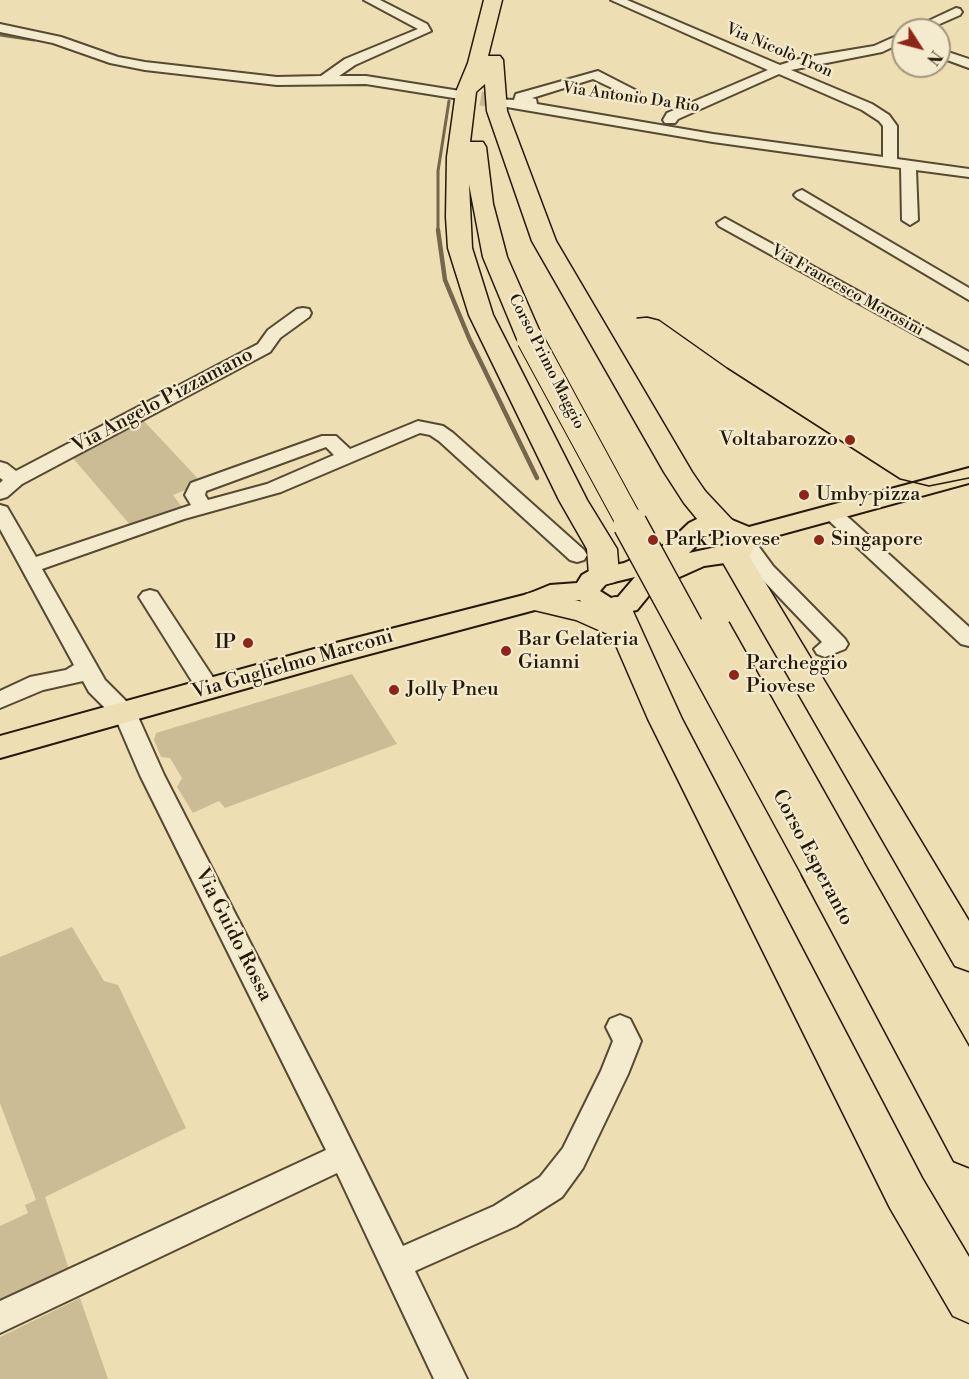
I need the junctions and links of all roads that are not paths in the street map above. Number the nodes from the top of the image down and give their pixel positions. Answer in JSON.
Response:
{"nodes":[{"id":1,"x":370,"y":0,"type":"edge"},
{"id":2,"x":493,"y":0,"type":"edge"},
{"id":3,"x":507,"y":0,"type":"edge"},
{"id":4,"x":617,"y":0,"type":"edge"},
{"id":5,"x":956,"y":12,"type":"dead end"},
{"id":6,"x":942,"y":18,"type":"edge"},
{"id":7,"x":0,"y":27,"type":"edge"},
{"id":8,"x":891,"y":44,"type":"edge"},
{"id":9,"x":951,"y":58,"type":"edge"},
{"id":10,"x":485,"y":61,"type":"junction"},
{"id":11,"x":969,"y":64,"type":"edge"},
{"id":12,"x":779,"y":69,"type":"junction"},
{"id":13,"x":326,"y":80,"type":"junction"},
{"id":14,"x":632,"y":92,"type":"dead end"},
{"id":15,"x":460,"y":95,"type":"tunnel mouth"},
{"id":16,"x":500,"y":102,"type":"tunnel mouth"},
{"id":17,"x":670,"y":120,"type":"junction"},
{"id":18,"x":743,"y":142,"type":"junction"},
{"id":19,"x":890,"y":162,"type":"junction"},
{"id":20,"x":908,"y":165,"type":"junction"},
{"id":21,"x":969,"y":173,"type":"edge"},
{"id":22,"x":802,"y":195,"type":"dead end"},
{"id":23,"x":910,"y":220,"type":"dead end"},
{"id":24,"x":725,"y":223,"type":"dead end"},
{"id":25,"x":969,"y":295,"type":"edge"},
{"id":26,"x":303,"y":313,"type":"dead end"},
{"id":27,"x":969,"y":359,"type":"edge"},
{"id":28,"x":7,"y":474,"type":"edge"},
{"id":29,"x":969,"y":475,"type":"edge"},
{"id":30,"x":0,"y":493,"type":"edge"},
{"id":31,"x":0,"y":511,"type":"edge"},
{"id":32,"x":832,"y":513,"type":"junction"},
{"id":33,"x":735,"y":538,"type":"junction"},
{"id":34,"x":577,"y":555,"type":"dead end"},
{"id":35,"x":665,"y":565,"type":"joint"},
{"id":36,"x":31,"y":566,"type":"junction"},
{"id":37,"x":595,"y":583,"type":"junction"},
{"id":38,"x":150,"y":597,"type":"dead end"},
{"id":39,"x":537,"y":601,"type":"junction"},
{"id":40,"x":620,"y":619,"type":"junction"},
{"id":41,"x":969,"y":639,"type":"edge"},
{"id":42,"x":825,"y":649,"type":"dead end"},
{"id":43,"x":85,"y":666,"type":"junction"},
{"id":44,"x":208,"y":688,"type":"junction"},
{"id":45,"x":0,"y":700,"type":"edge"},
{"id":46,"x":124,"y":713,"type":"junction"},
{"id":47,"x":0,"y":747,"type":"edge"},
{"id":48,"x":835,"y":871,"type":"junction"},
{"id":49,"x":969,"y":955,"type":"edge"},
{"id":50,"x":620,"y":1027,"type":"dead end"},
{"id":51,"x":969,"y":1086,"type":"edge"},
{"id":52,"x":969,"y":1148,"type":"edge"},
{"id":53,"x":343,"y":1156,"type":"junction"},
{"id":54,"x":397,"y":1264,"type":"junction"},
{"id":55,"x":969,"y":1300,"type":"edge"},
{"id":56,"x":0,"y":1317,"type":"edge"},
{"id":57,"x":451,"y":1379,"type":"edge"}],
"edges":[{"from":1,"to":13,"type":"street"},
{"from":2,"to":10,"type":"highway","name":"Corso Primo Maggio"},
{"from":3,"to":10,"type":"highway","name":"Corso Primo Maggio"},
{"from":4,"to":12,"type":"street","name":"Via Nicolò Tron"},
{"from":5,"to":6,"type":"street"},
{"from":7,"to":13,"type":"street"},
{"from":8,"to":12,"type":"street"},
{"from":9,"to":11,"type":"street"},
{"from":10,"to":33,"type":"highway"},
{"from":10,"to":35,"type":"highway","name":"Corso Primo Maggio","bridge":true},
{"from":10,"to":37,"type":"highway"},
{"from":12,"to":17,"type":"street"},
{"from":12,"to":19,"type":"street","name":"Via Nicolò Tron"},
{"from":13,"to":15,"type":"street"},
{"from":14,"to":17,"type":"street","name":"Via Antonio Da Rio"},
{"from":16,"to":18,"type":"street","name":"Via Antonio Da Rio"},
{"from":17,"to":18,"type":"street","name":"Via Antonio Da Rio"},
{"from":18,"to":19,"type":"street","name":"Via Antonio Da Rio"},
{"from":19,"to":20,"type":"street","name":"Via Antonio Da Rio"},
{"from":20,"to":21,"type":"street","name":"Via Antonio Da Rio"},
{"from":20,"to":23,"type":"street"},
{"from":22,"to":25,"type":"street"},
{"from":24,"to":27,"type":"street","name":"Via Francesco Morosini"},
{"from":26,"to":28,"type":"street","name":"Via Angelo Pizzamano"},
{"from":28,"to":30,"type":"street","name":"Via Angelo Pizzamano"},
{"from":29,"to":32,"type":"main road"},
{"from":31,"to":36,"type":"street"},
{"from":32,"to":33,"type":"main road"},
{"from":32,"to":41,"type":"street"},
{"from":33,"to":37,"type":"main road","name":"Via Guglielmo Marconi"},
{"from":33,"to":40,"type":"main road"},
{"from":33,"to":42,"type":"street"},
{"from":33,"to":49,"type":"highway"},
{"from":34,"to":36,"type":"street"},
{"from":35,"to":48,"type":"highway","name":"Corso Esperanto","bridge":true},
{"from":36,"to":43,"type":"street"},
{"from":37,"to":39,"type":"main road","name":"Via Guglielmo Marconi"},
{"from":37,"to":40,"type":"main road"},
{"from":38,"to":44,"type":"street"},
{"from":39,"to":40,"type":"highway"},
{"from":39,"to":44,"type":"main road","name":"Via Guglielmo Marconi"},
{"from":40,"to":55,"type":"highway"},
{"from":43,"to":45,"type":"street"},
{"from":43,"to":46,"type":"street"},
{"from":44,"to":46,"type":"main road","name":"Via Guglielmo Marconi"},
{"from":46,"to":47,"type":"main road","name":"Via Guglielmo Marconi"},
{"from":46,"to":53,"type":"street","name":"Via Guido Rossa"},
{"from":48,"to":51,"type":"highway","name":"Corso Esperanto"},
{"from":48,"to":52,"type":"highway","name":"Corso Esperanto"},
{"from":50,"to":54,"type":"street"},
{"from":53,"to":54,"type":"street","name":"Via Guido Rossa"},
{"from":53,"to":56,"type":"street"},
{"from":54,"to":57,"type":"street","name":"Via Guido Rossa"}]}
